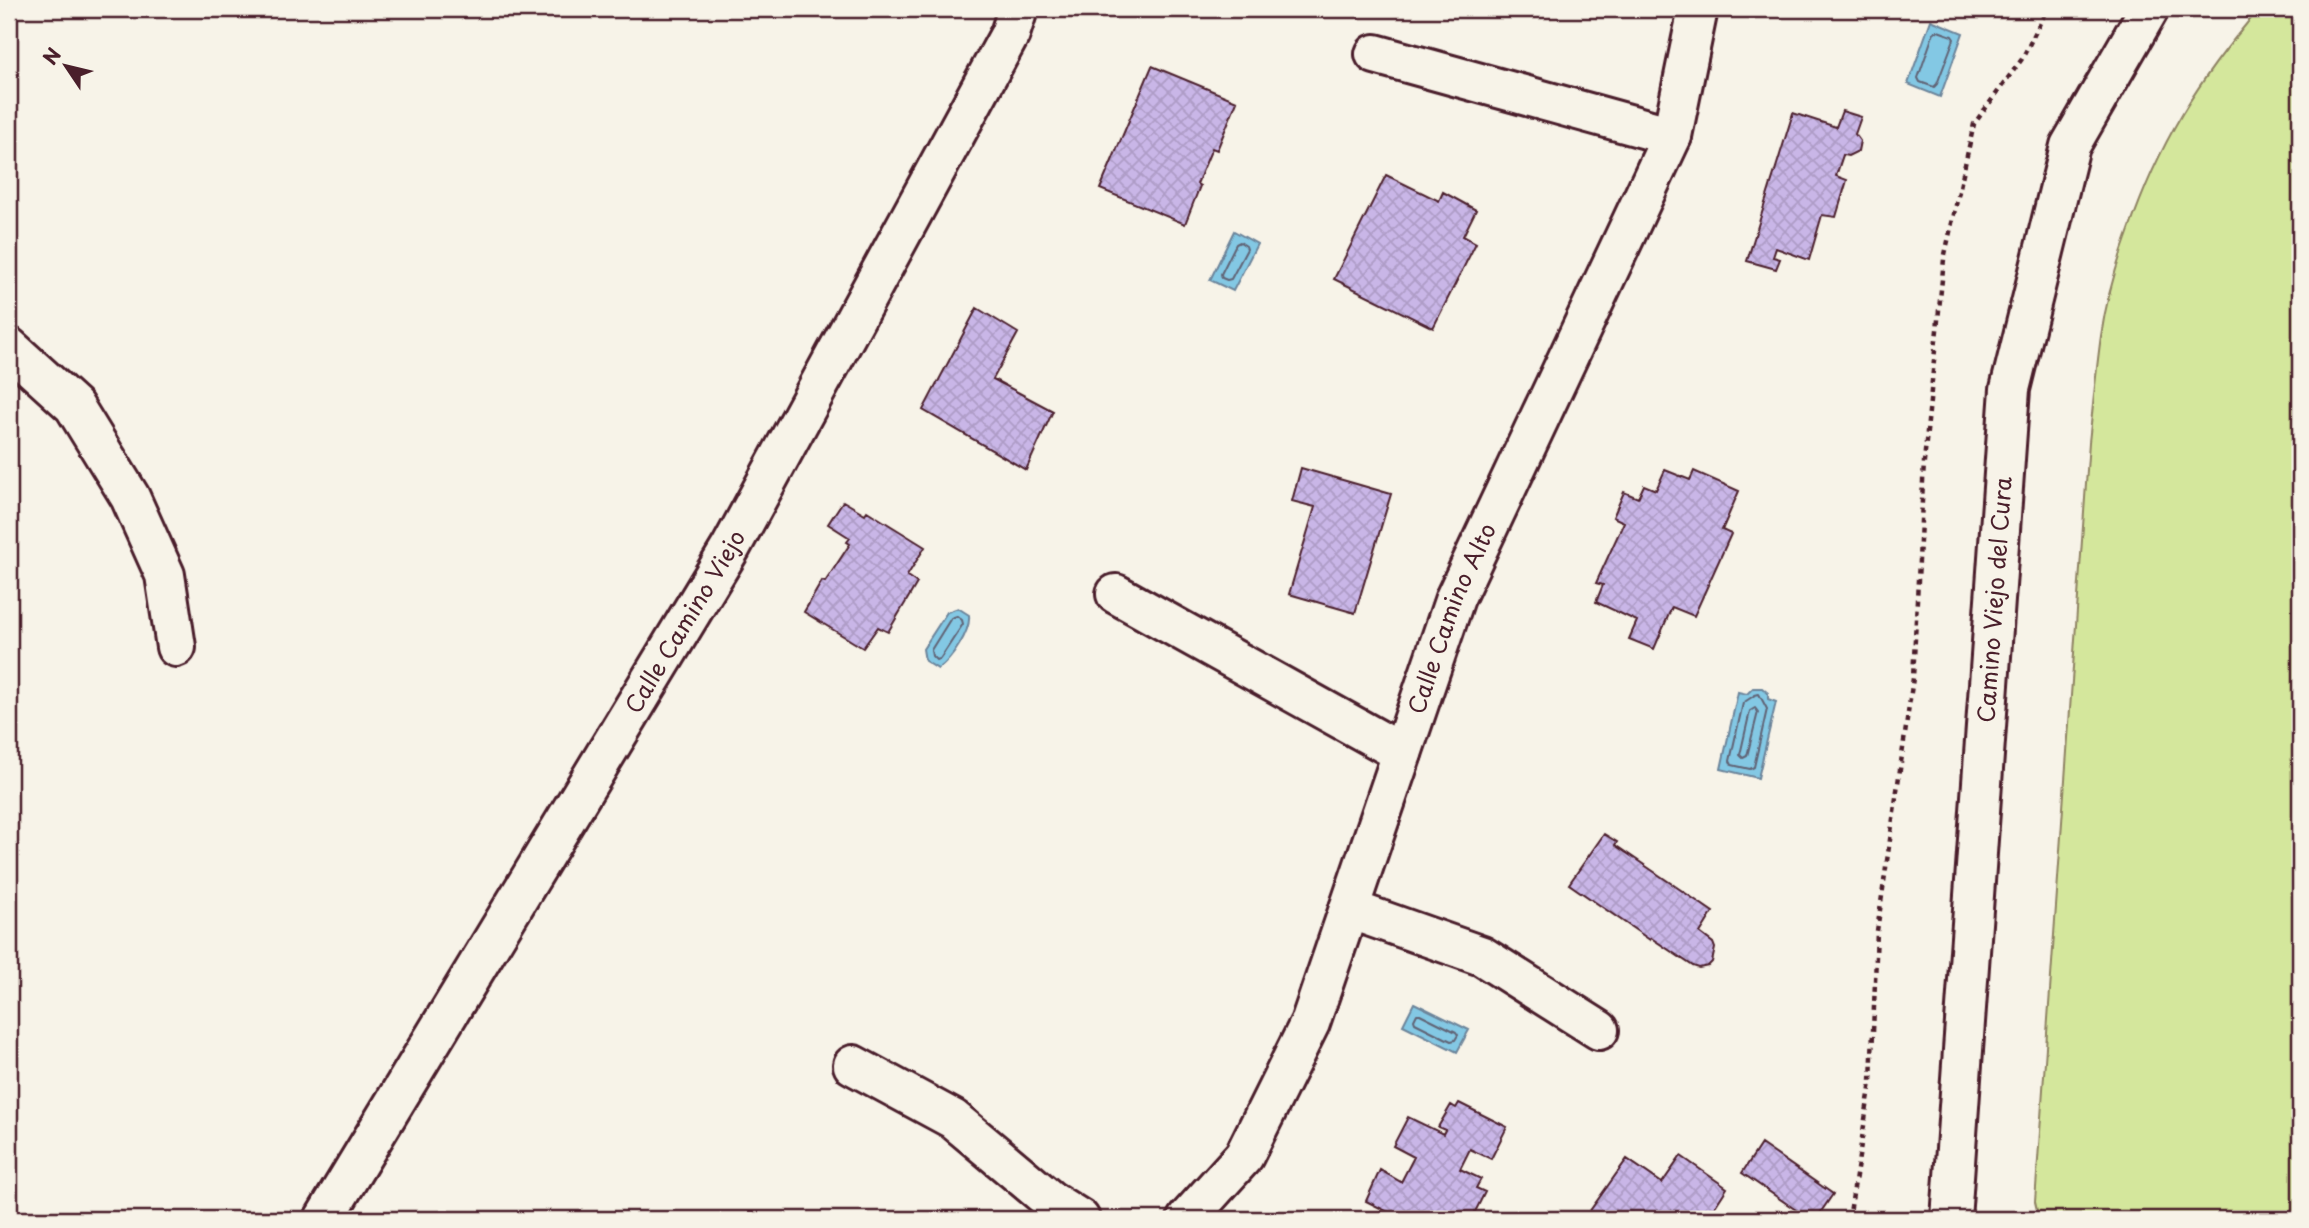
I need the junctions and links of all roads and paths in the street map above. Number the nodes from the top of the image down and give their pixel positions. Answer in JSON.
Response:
{"nodes":[{"id":1,"x":1018,"y":9,"type":"edge"},
{"id":2,"x":1698,"y":9,"type":"edge"},
{"id":3,"x":2047,"y":9,"type":"edge"},
{"id":4,"x":2150,"y":9,"type":"edge"},
{"id":5,"x":1375,"y":54,"type":"dead end"},
{"id":6,"x":1672,"y":136,"type":"junction"},
{"id":7,"x":9,"y":346,"type":"edge"},
{"id":8,"x":1116,"y":594,"type":"dead end"},
{"id":9,"x":176,"y":647,"type":"dead end"},
{"id":10,"x":1402,"y":753,"type":"junction"},
{"id":11,"x":1349,"y":909,"type":"junction"},
{"id":12,"x":1599,"y":1030,"type":"dead end"},
{"id":13,"x":853,"y":1065,"type":"dead end"},
{"id":14,"x":324,"y":1219,"type":"edge"},
{"id":15,"x":1080,"y":1219,"type":"edge"},
{"id":16,"x":1187,"y":1219,"type":"edge"},
{"id":17,"x":1849,"y":1219,"type":"edge"},
{"id":18,"x":1951,"y":1219,"type":"edge"}],
"edges":[{"from":1,"to":14,"type":"street","name":"Calle Camino Viejo"},
{"from":2,"to":6,"type":"street","name":"Calle Camino Alto"},
{"from":3,"to":17,"type":"path"},
{"from":4,"to":18,"type":"street","name":"Camino Viejo del Cura"},
{"from":5,"to":6,"type":"street"},
{"from":6,"to":10,"type":"street","name":"Calle Camino Alto"},
{"from":7,"to":9,"type":"street"},
{"from":8,"to":10,"type":"street"},
{"from":10,"to":11,"type":"street","name":"Calle Camino Alto"},
{"from":11,"to":12,"type":"street"},
{"from":11,"to":16,"type":"street","name":"Calle Camino Alto"},
{"from":13,"to":15,"type":"street"}]}
